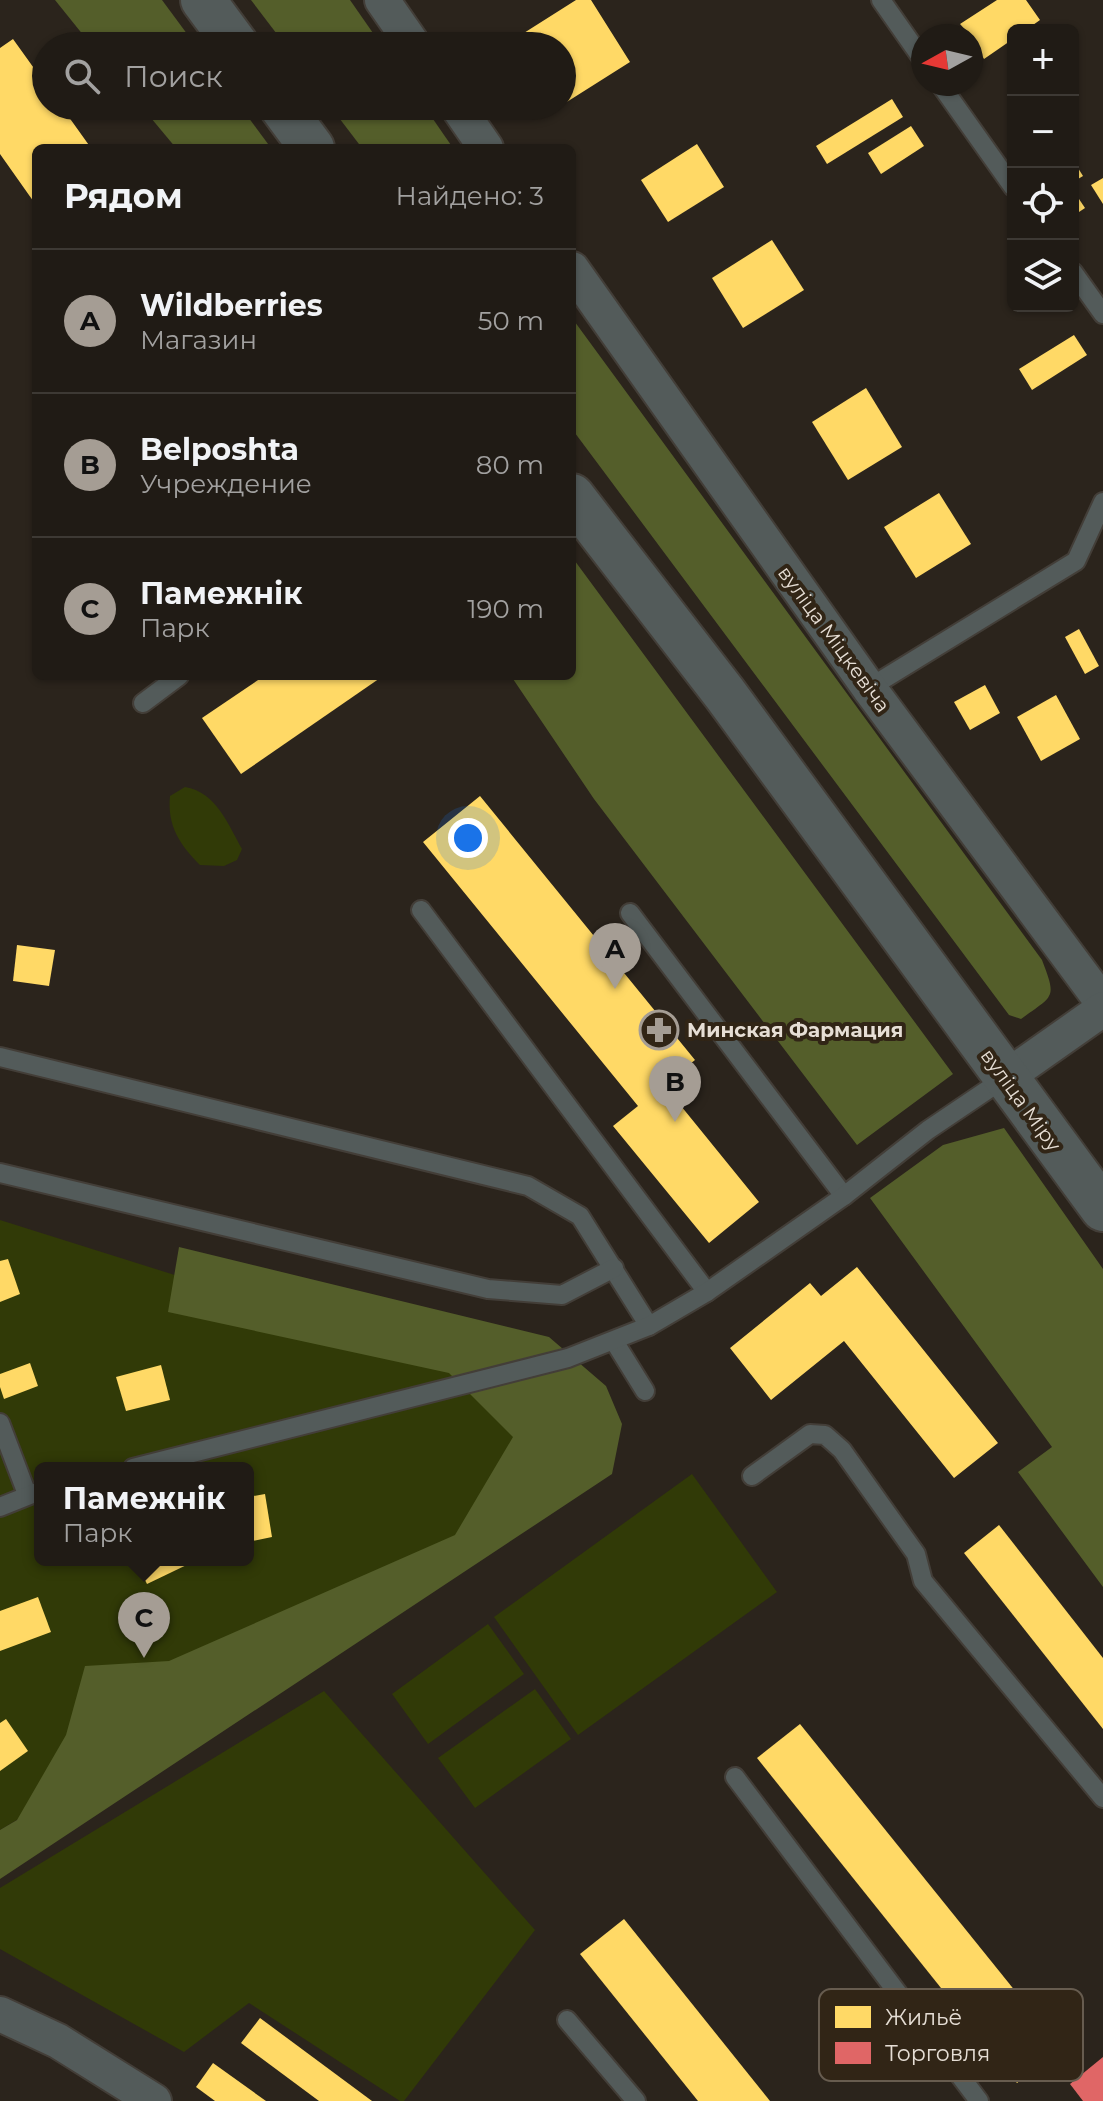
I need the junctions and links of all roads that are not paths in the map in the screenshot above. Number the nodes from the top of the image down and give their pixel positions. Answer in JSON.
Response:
{"nodes":[{"id":1,"x":203,"y":0,"type":"edge"},
{"id":2,"x":382,"y":0,"type":"edge"},
{"id":3,"x":881,"y":0,"type":"edge"},
{"id":4,"x":227,"y":32,"type":"edge"},
{"id":5,"x":404,"y":32,"type":"edge"},
{"id":6,"x":911,"y":43,"type":"edge"},
{"id":7,"x":949,"y":96,"type":"edge"},
{"id":8,"x":291,"y":120,"type":"edge"},
{"id":9,"x":467,"y":120,"type":"edge"},
{"id":10,"x":309,"y":144,"type":"edge"},
{"id":11,"x":483,"y":144,"type":"edge"},
{"id":12,"x":1007,"y":179,"type":"edge"},
{"id":13,"x":576,"y":275,"type":"edge"},
{"id":14,"x":1079,"y":280,"type":"edge"},
{"id":15,"x":1103,"y":314,"type":"edge"},
{"id":16,"x":576,"y":501,"type":"edge"},
{"id":17,"x":1103,"y":502,"type":"edge"},
{"id":18,"x":174,"y":680,"type":"edge"},
{"id":19,"x":869,"y":688,"type":"junction"},
{"id":20,"x":143,"y":703,"type":"dead end"},
{"id":21,"x":421,"y":910,"type":"dead end"},
{"id":22,"x":630,"y":913,"type":"dead end"},
{"id":23,"x":1103,"y":1006,"type":"edge"},
{"id":24,"x":0,"y":1057,"type":"edge"},
{"id":25,"x":1005,"y":1078,"type":"junction"},
{"id":26,"x":0,"y":1173,"type":"edge"},
{"id":27,"x":844,"y":1196,"type":"junction"},
{"id":28,"x":1103,"y":1209,"type":"edge"},
{"id":29,"x":614,"y":1268,"type":"junction"},
{"id":30,"x":707,"y":1292,"type":"junction"},
{"id":31,"x":649,"y":1326,"type":"junction"},
{"id":32,"x":614,"y":1341,"type":"junction"},
{"id":33,"x":645,"y":1391,"type":"dead end"},
{"id":34,"x":0,"y":1423,"type":"edge"},
{"id":35,"x":157,"y":1462,"type":"edge"},
{"id":36,"x":752,"y":1476,"type":"dead end"},
{"id":37,"x":34,"y":1493,"type":"edge"},
{"id":38,"x":0,"y":1507,"type":"edge"},
{"id":39,"x":735,"y":1777,"type":"dead end"},
{"id":40,"x":1103,"y":1798,"type":"edge"},
{"id":41,"x":895,"y":1989,"type":"edge"},
{"id":42,"x":0,"y":2014,"type":"edge"},
{"id":43,"x":567,"y":2020,"type":"dead end"},
{"id":44,"x":964,"y":2081,"type":"edge"},
{"id":45,"x":154,"y":2101,"type":"edge"},
{"id":46,"x":636,"y":2101,"type":"edge"},
{"id":47,"x":979,"y":2101,"type":"edge"}],
"edges":[{"from":1,"to":4,"type":"street"},
{"from":2,"to":5,"type":"street"},
{"from":3,"to":6,"type":"lane"},
{"from":7,"to":12,"type":"lane"},
{"from":8,"to":10,"type":"street"},
{"from":9,"to":11,"type":"street"},
{"from":13,"to":19,"type":"street","name":"вуліца Міцкевіча"},
{"from":14,"to":15,"type":"lane"},
{"from":16,"to":25,"type":"street","name":"вуліца Міру"},
{"from":17,"to":19,"type":"lane"},
{"from":18,"to":20,"type":"lane"},
{"from":19,"to":23,"type":"street","name":"вуліца Міцкевіча"},
{"from":21,"to":30,"type":"lane"},
{"from":22,"to":27,"type":"lane"},
{"from":23,"to":25,"type":"street"},
{"from":24,"to":29,"type":"lane"},
{"from":25,"to":27,"type":"lane"},
{"from":25,"to":28,"type":"street","name":"вуліца Міру"},
{"from":26,"to":29,"type":"lane"},
{"from":27,"to":30,"type":"lane"},
{"from":29,"to":31,"type":"lane"},
{"from":30,"to":31,"type":"lane"},
{"from":31,"to":32,"type":"lane"},
{"from":32,"to":33,"type":"lane"},
{"from":32,"to":35,"type":"lane"},
{"from":34,"to":37,"type":"lane"},
{"from":36,"to":40,"type":"lane"},
{"from":37,"to":38,"type":"lane"},
{"from":39,"to":41,"type":"lane"},
{"from":42,"to":45,"type":"street"},
{"from":43,"to":46,"type":"lane"},
{"from":44,"to":47,"type":"lane"}]}
